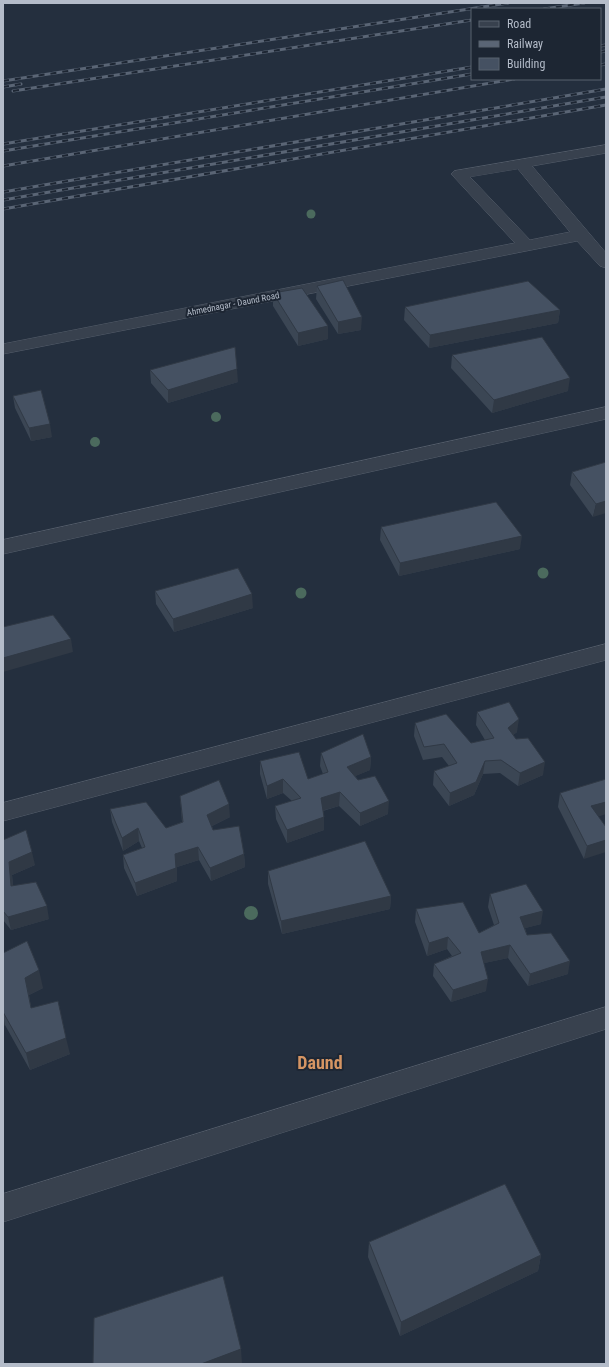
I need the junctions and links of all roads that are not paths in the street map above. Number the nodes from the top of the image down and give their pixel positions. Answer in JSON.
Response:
{"nodes":[{"id":1,"x":606,"y":148,"type":"edge"},
{"id":2,"x":522,"y":163,"type":"junction"},
{"id":3,"x":581,"y":235,"type":"junction"},
{"id":4,"x":526,"y":246,"type":"junction"},
{"id":5,"x":606,"y":263,"type":"edge"},
{"id":6,"x":3,"y":349,"type":"edge"},
{"id":7,"x":606,"y":413,"type":"edge"},
{"id":8,"x":3,"y":547,"type":"edge"},
{"id":9,"x":606,"y":652,"type":"edge"},
{"id":10,"x":3,"y":812,"type":"edge"},
{"id":11,"x":606,"y":1018,"type":"edge"},
{"id":12,"x":3,"y":1208,"type":"edge"}],
"edges":[{"from":1,"to":2,"type":"street"},
{"from":2,"to":3,"type":"street"},
{"from":2,"to":4,"type":"street"},
{"from":3,"to":4,"type":"street","name":"Ahmednagar - Daund Road"},
{"from":3,"to":5,"type":"street"},
{"from":4,"to":6,"type":"street","name":"Ahmednagar - Daund Road"},
{"from":7,"to":8,"type":"street"},
{"from":9,"to":10,"type":"street"},
{"from":11,"to":12,"type":"street"}]}
